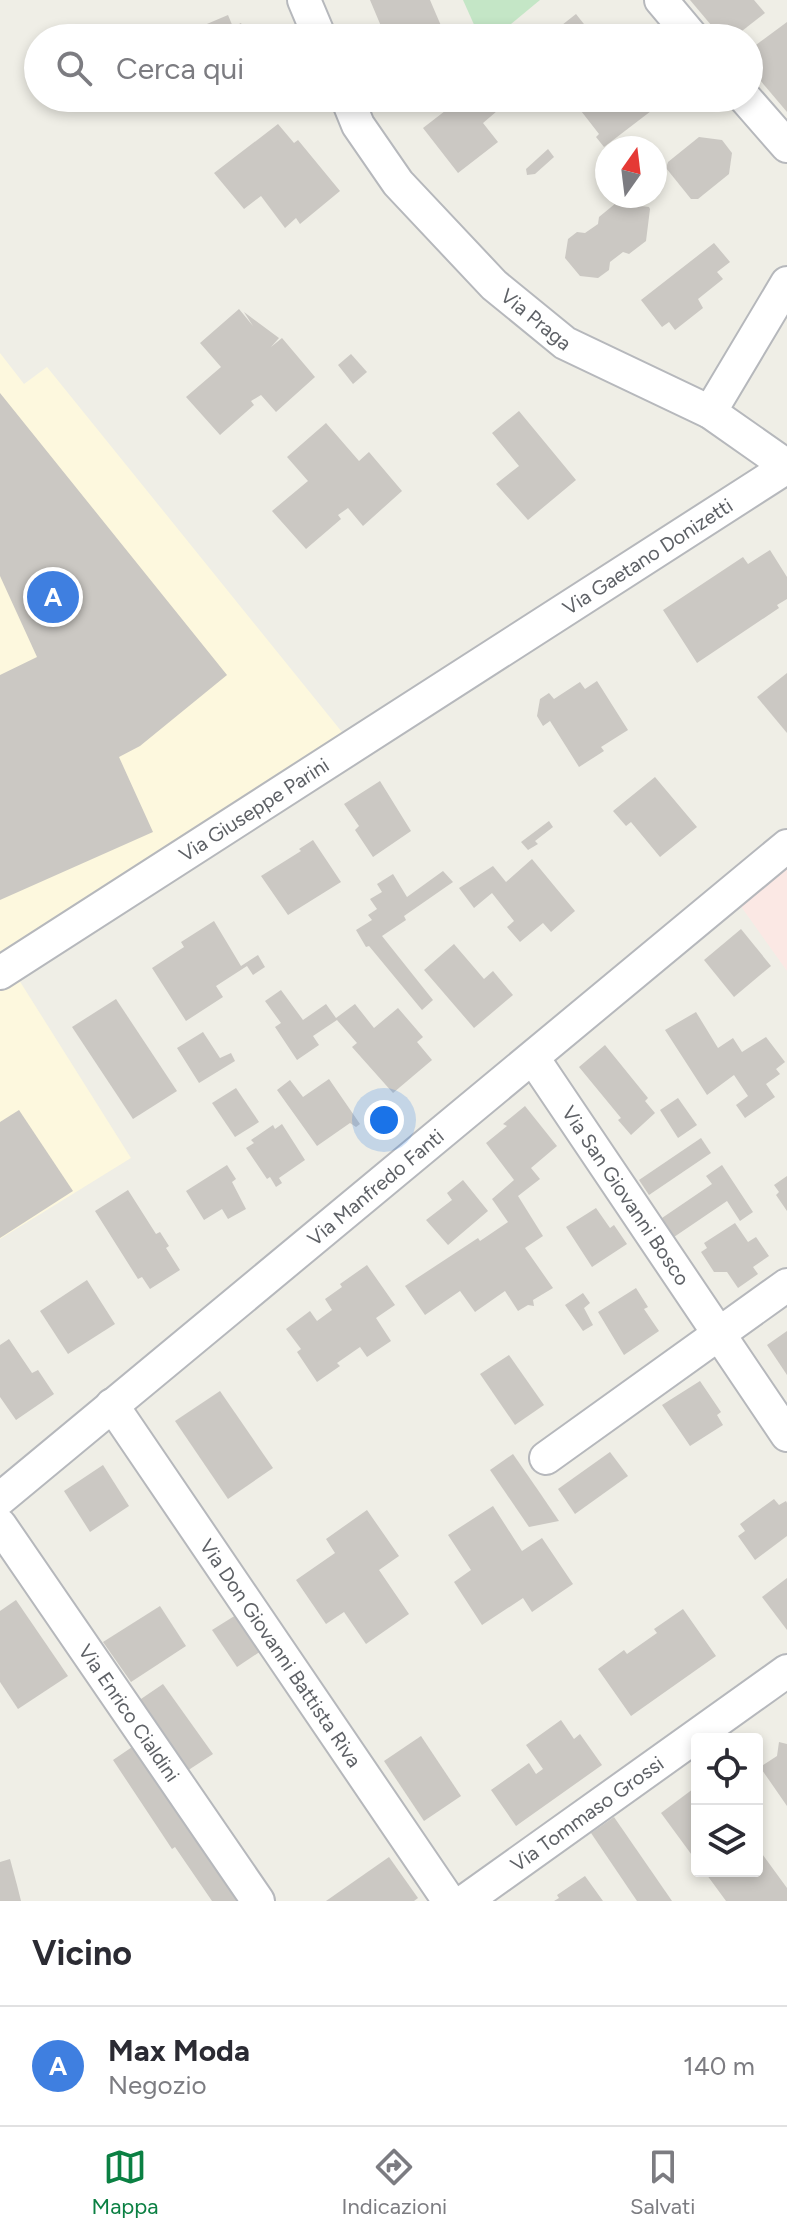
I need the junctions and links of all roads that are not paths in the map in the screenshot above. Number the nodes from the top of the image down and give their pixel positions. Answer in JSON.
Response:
{"nodes":[{"id":1,"x":304,"y":0,"type":"edge"},
{"id":2,"x":661,"y":0,"type":"edge"},
{"id":3,"x":314,"y":24,"type":"edge"},
{"id":4,"x":681,"y":24,"type":"edge"},
{"id":5,"x":353,"y":112,"type":"edge"},
{"id":6,"x":757,"y":112,"type":"edge"},
{"id":7,"x":787,"y":146,"type":"edge"},
{"id":8,"x":787,"y":283,"type":"edge"},
{"id":9,"x":710,"y":412,"type":"junction"},
{"id":10,"x":787,"y":466,"type":"edge"},
{"id":11,"x":508,"y":647,"type":"joint"},
{"id":12,"x":787,"y":846,"type":"edge"},
{"id":13,"x":0,"y":973,"type":"edge"},
{"id":14,"x":533,"y":1058,"type":"junction"},
{"id":15,"x":787,"y":1285,"type":"edge"},
{"id":16,"x":719,"y":1332,"type":"junction"},
{"id":17,"x":112,"y":1405,"type":"junction"},
{"id":18,"x":787,"y":1435,"type":"edge"},
{"id":19,"x":546,"y":1458,"type":"dead end"},
{"id":20,"x":0,"y":1499,"type":"edge"},
{"id":21,"x":0,"y":1525,"type":"edge"},
{"id":22,"x":787,"y":1671,"type":"edge"},
{"id":23,"x":258,"y":1901,"type":"edge"},
{"id":24,"x":449,"y":1901,"type":"edge"},
{"id":25,"x":465,"y":1901,"type":"edge"}],
"edges":[{"from":1,"to":3,"type":"street"},
{"from":2,"to":4,"type":"street"},
{"from":5,"to":9,"type":"street","name":"Via Praga"},
{"from":6,"to":7,"type":"street"},
{"from":8,"to":9,"type":"street"},
{"from":9,"to":10,"type":"street","name":"Via Praga"},
{"from":10,"to":11,"type":"street","name":"Via Gaetano Donizetti"},
{"from":11,"to":13,"type":"street","name":"Via Giuseppe Parini"},
{"from":12,"to":14,"type":"street","name":"Via Manfredo Fanti"},
{"from":14,"to":16,"type":"street","name":"Via San Giovanni Bosco"},
{"from":14,"to":17,"type":"street","name":"Via Manfredo Fanti"},
{"from":15,"to":16,"type":"street"},
{"from":16,"to":18,"type":"street","name":"Via San Giovanni Bosco"},
{"from":16,"to":19,"type":"street"},
{"from":17,"to":20,"type":"street","name":"Via Manfredo Fanti"},
{"from":17,"to":24,"type":"street","name":"Via Don Giovanni Battista Riva"},
{"from":21,"to":23,"type":"street","name":"Via Enrico Cialdini"},
{"from":22,"to":25,"type":"street","name":"Via Tommaso Grossi"}]}
